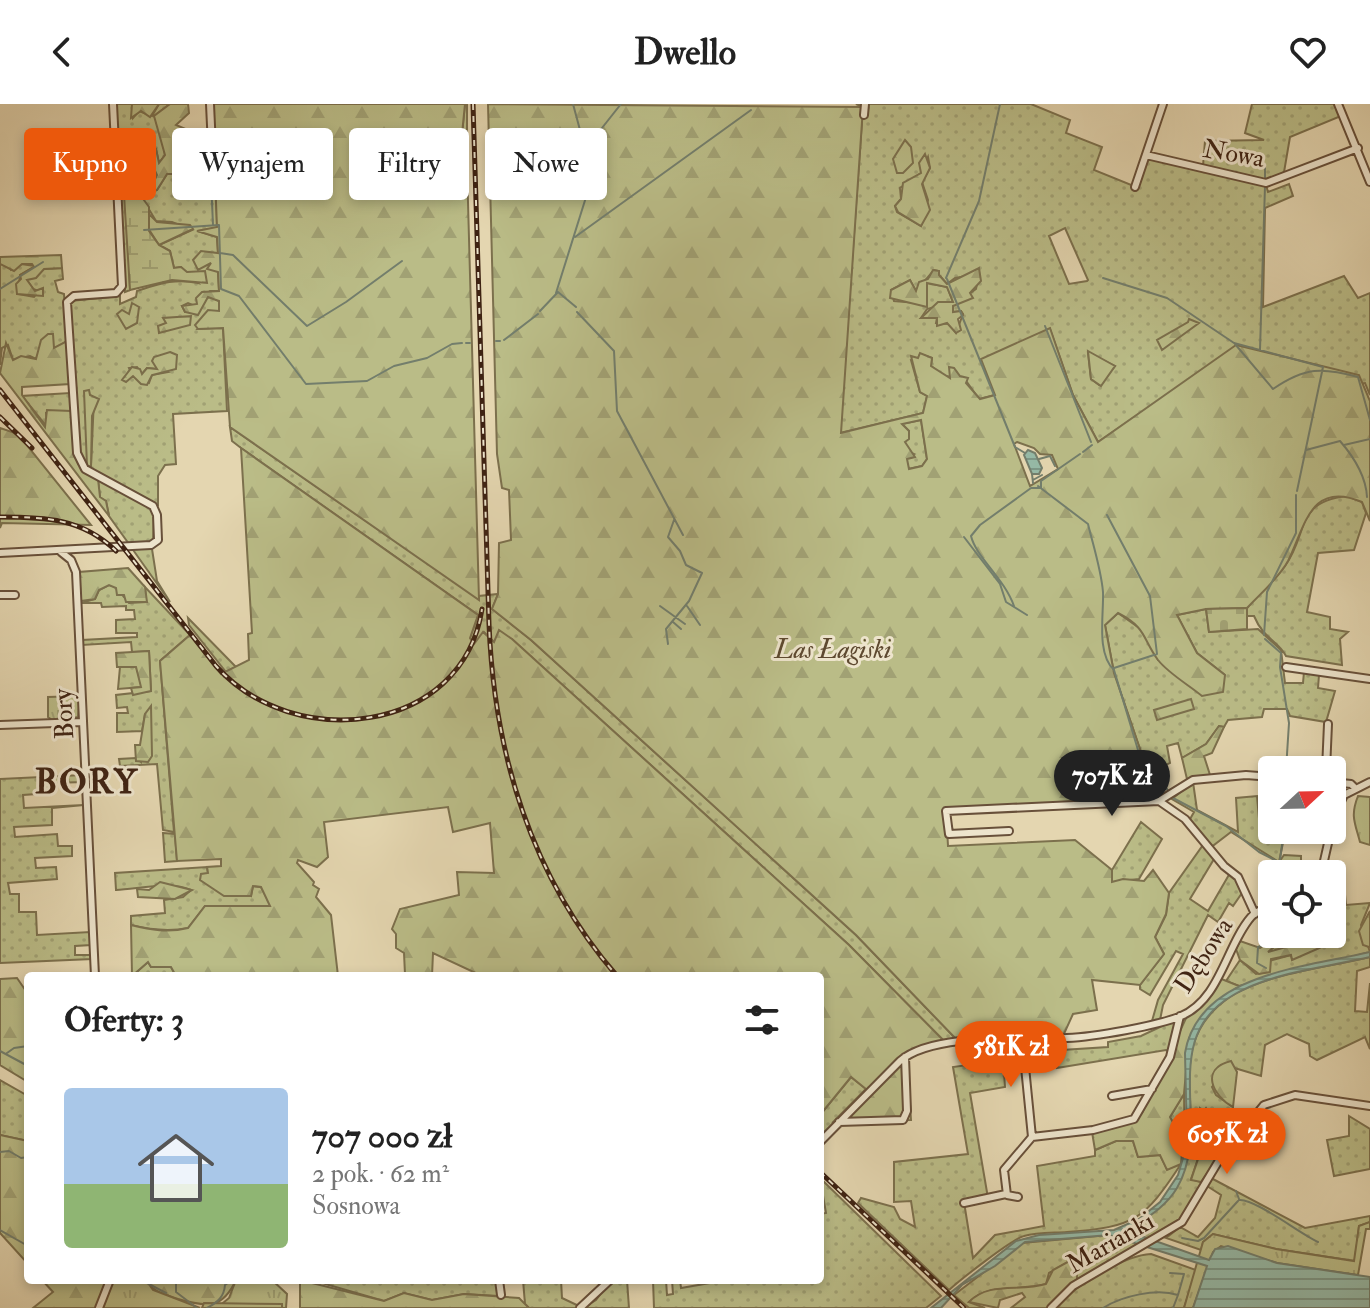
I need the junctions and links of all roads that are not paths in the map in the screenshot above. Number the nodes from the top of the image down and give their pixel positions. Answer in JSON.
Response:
{"nodes":[{"id":1,"x":113,"y":104,"type":"edge"},
{"id":2,"x":210,"y":104,"type":"edge"},
{"id":3,"x":865,"y":104,"type":"edge"},
{"id":4,"x":1163,"y":104,"type":"edge"},
{"id":5,"x":1338,"y":104,"type":"edge"},
{"id":6,"x":864,"y":115,"type":"dead end"},
{"id":7,"x":211,"y":128,"type":"edge"},
{"id":8,"x":1358,"y":148,"type":"junction"},
{"id":9,"x":1146,"y":155,"type":"junction"},
{"id":10,"x":1370,"y":182,"type":"edge"},
{"id":11,"x":1135,"y":187,"type":"dead end"},
{"id":12,"x":73,"y":549,"type":"junction"},
{"id":13,"x":61,"y":552,"type":"junction"},
{"id":14,"x":0,"y":553,"type":"edge"},
{"id":15,"x":71,"y":560,"type":"junction"},
{"id":16,"x":0,"y":595,"type":"edge"},
{"id":17,"x":15,"y":595,"type":"dead end"},
{"id":18,"x":1286,"y":667,"type":"dead end"},
{"id":19,"x":1370,"y":679,"type":"edge"},
{"id":20,"x":83,"y":722,"type":"junction"},
{"id":21,"x":1328,"y":724,"type":"dead end"},
{"id":22,"x":0,"y":725,"type":"edge"},
{"id":23,"x":1327,"y":756,"type":"edge"},
{"id":24,"x":1258,"y":776,"type":"edge"},
{"id":25,"x":1370,"y":782,"type":"edge"},
{"id":26,"x":1346,"y":783,"type":"edge"},
{"id":27,"x":1354,"y":787,"type":"junction"},
{"id":28,"x":1346,"y":795,"type":"edge"},
{"id":29,"x":1159,"y":801,"type":"junction"},
{"id":30,"x":1009,"y":831,"type":"dead end"},
{"id":31,"x":1258,"y":912,"type":"edge"},
{"id":32,"x":1255,"y":914,"type":"junction"},
{"id":33,"x":95,"y":972,"type":"edge"},
{"id":34,"x":1180,"y":1016,"type":"junction"},
{"id":35,"x":1022,"y":1037,"type":"junction"},
{"id":36,"x":905,"y":1057,"type":"junction"},
{"id":37,"x":1152,"y":1089,"type":"junction"},
{"id":38,"x":1112,"y":1096,"type":"dead end"},
{"id":39,"x":1370,"y":1106,"type":"edge"},
{"id":40,"x":839,"y":1122,"type":"junction"},
{"id":41,"x":1032,"y":1137,"type":"junction"},
{"id":42,"x":824,"y":1138,"type":"edge"},
{"id":43,"x":1006,"y":1194,"type":"junction"},
{"id":44,"x":1018,"y":1197,"type":"dead end"},
{"id":45,"x":964,"y":1203,"type":"dead end"},
{"id":46,"x":108,"y":1284,"type":"edge"},
{"id":47,"x":500,"y":1284,"type":"edge"},
{"id":48,"x":606,"y":1284,"type":"edge"},
{"id":49,"x":501,"y":1295,"type":"dead end"},
{"id":50,"x":99,"y":1308,"type":"edge"},
{"id":51,"x":580,"y":1308,"type":"edge"},
{"id":52,"x":1051,"y":1308,"type":"edge"}],
"edges":[{"from":1,"to":12,"type":"street"},
{"from":2,"to":7,"type":"street"},
{"from":3,"to":6,"type":"street"},
{"from":4,"to":9,"type":"street"},
{"from":5,"to":8,"type":"street"},
{"from":8,"to":9,"type":"street","name":"Nowa"},
{"from":8,"to":10,"type":"street"},
{"from":9,"to":11,"type":"street"},
{"from":12,"to":13,"type":"street"},
{"from":12,"to":15,"type":"street","name":"Bory"},
{"from":13,"to":14,"type":"street"},
{"from":13,"to":15,"type":"street"},
{"from":15,"to":20,"type":"street","name":"Bory"},
{"from":16,"to":17,"type":"street"},
{"from":18,"to":19,"type":"street"},
{"from":20,"to":22,"type":"street"},
{"from":20,"to":33,"type":"street","name":"Bory"},
{"from":21,"to":23,"type":"street"},
{"from":24,"to":29,"type":"street"},
{"from":25,"to":27,"type":"street"},
{"from":26,"to":27,"type":"street"},
{"from":27,"to":28,"type":"street"},
{"from":29,"to":30,"type":"street"},
{"from":29,"to":32,"type":"street"},
{"from":31,"to":32,"type":"street","name":"Dębowa"},
{"from":32,"to":34,"type":"street","name":"Dębowa"},
{"from":34,"to":35,"type":"street","name":"Dębowa"},
{"from":34,"to":37,"type":"street"},
{"from":35,"to":36,"type":"street","name":"Dębowa"},
{"from":35,"to":41,"type":"street"},
{"from":36,"to":40,"type":"street","name":"Dębowa"},
{"from":36,"to":40,"type":"street"},
{"from":37,"to":38,"type":"street"},
{"from":37,"to":41,"type":"street"},
{"from":39,"to":52,"type":"street","name":"Marianki"},
{"from":40,"to":42,"type":"street","name":"Dębowa"},
{"from":41,"to":43,"type":"street"},
{"from":43,"to":44,"type":"street"},
{"from":43,"to":45,"type":"street"},
{"from":46,"to":50,"type":"street"},
{"from":47,"to":49,"type":"street"},
{"from":48,"to":51,"type":"street"}]}
